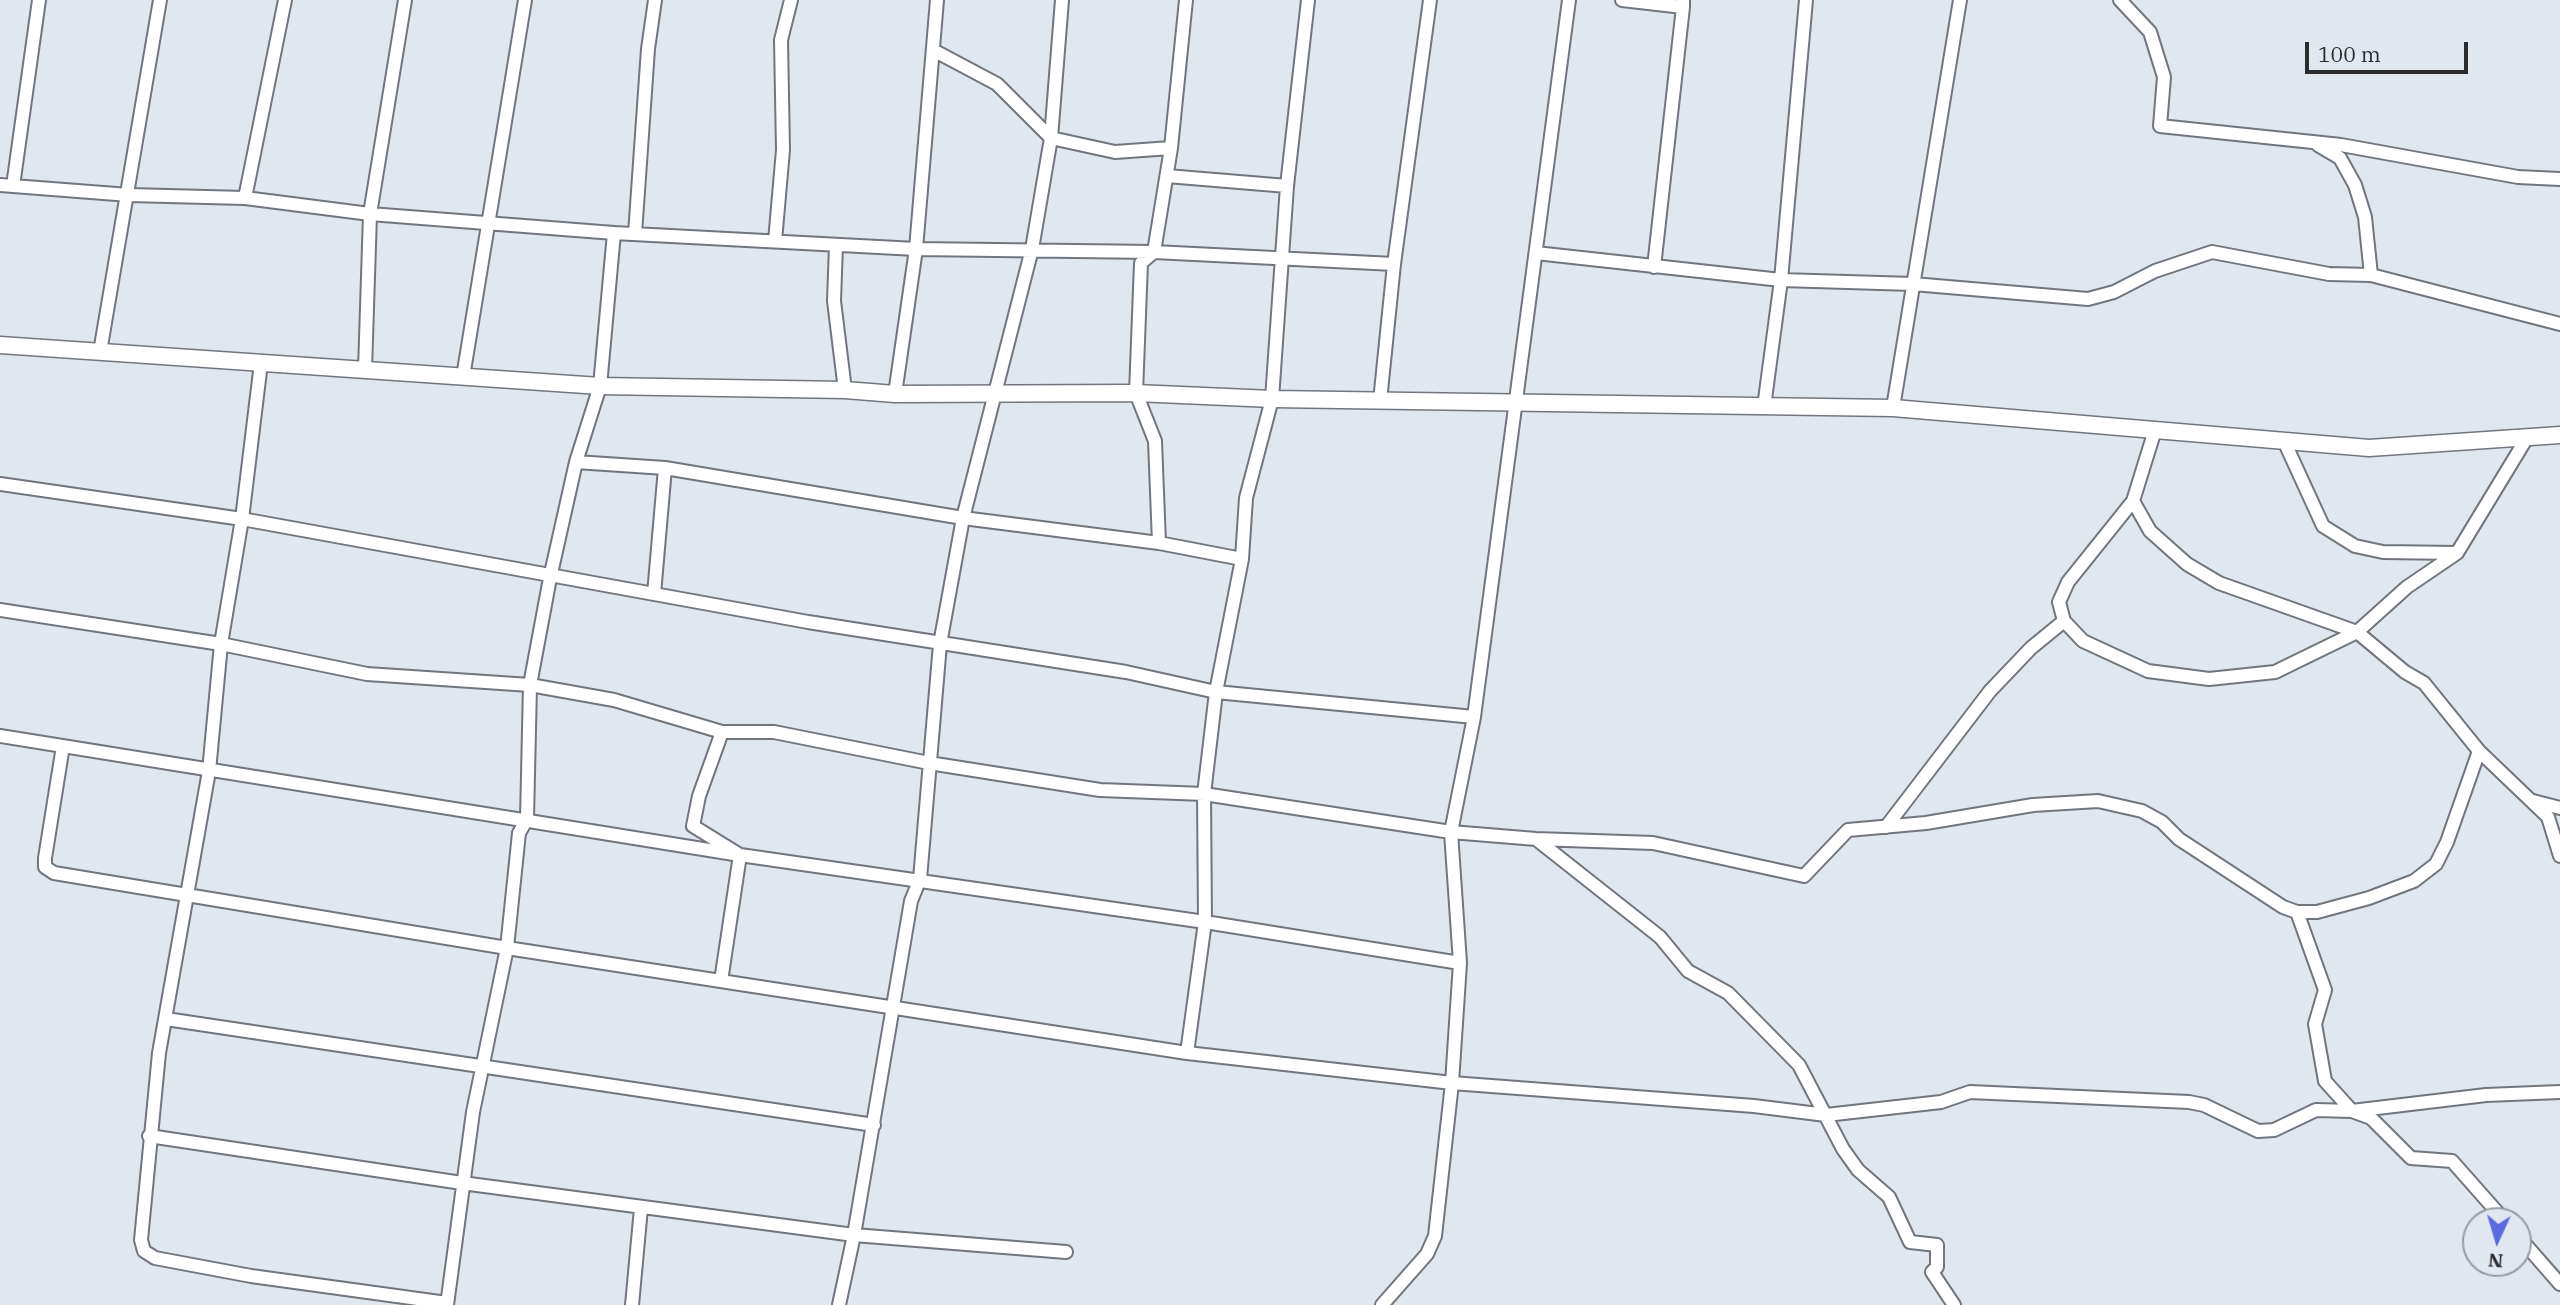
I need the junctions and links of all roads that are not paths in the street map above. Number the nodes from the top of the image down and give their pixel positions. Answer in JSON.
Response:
{"nodes":[{"id":1,"x":39,"y":0,"type":"edge"},
{"id":2,"x":160,"y":0,"type":"edge"},
{"id":3,"x":285,"y":0,"type":"edge"},
{"id":4,"x":405,"y":0,"type":"edge"},
{"id":5,"x":525,"y":0,"type":"edge"},
{"id":6,"x":655,"y":0,"type":"edge"},
{"id":7,"x":791,"y":0,"type":"edge"},
{"id":8,"x":937,"y":0,"type":"edge"},
{"id":9,"x":1062,"y":0,"type":"edge"},
{"id":10,"x":1186,"y":0,"type":"edge"},
{"id":11,"x":1308,"y":0,"type":"edge"},
{"id":12,"x":1430,"y":0,"type":"edge"},
{"id":13,"x":1569,"y":0,"type":"edge"},
{"id":14,"x":1622,"y":0,"type":"edge"},
{"id":15,"x":1806,"y":0,"type":"edge"},
{"id":16,"x":1960,"y":0,"type":"edge"},
{"id":17,"x":2120,"y":0,"type":"edge"},
{"id":18,"x":1683,"y":4,"type":"edge"},
{"id":19,"x":933,"y":50,"type":"junction"},
{"id":20,"x":1051,"y":138,"type":"junction"},
{"id":21,"x":2266,"y":138,"type":"junction"},
{"id":22,"x":1171,"y":148,"type":"junction"},
{"id":23,"x":1167,"y":176,"type":"junction"},
{"id":24,"x":2560,"y":179,"type":"edge"},
{"id":25,"x":6,"y":186,"type":"edge"},
{"id":26,"x":1287,"y":186,"type":"junction"},
{"id":27,"x":129,"y":195,"type":"junction"},
{"id":28,"x":246,"y":198,"type":"junction"},
{"id":29,"x":370,"y":214,"type":"junction"},
{"id":30,"x":489,"y":224,"type":"junction"},
{"id":31,"x":614,"y":233,"type":"junction"},
{"id":32,"x":635,"y":234,"type":"junction"},
{"id":33,"x":775,"y":241,"type":"junction"},
{"id":34,"x":836,"y":245,"type":"junction"},
{"id":35,"x":916,"y":249,"type":"junction"},
{"id":36,"x":1032,"y":249,"type":"junction"},
{"id":37,"x":1154,"y":252,"type":"junction"},
{"id":38,"x":1536,"y":253,"type":"junction"},
{"id":39,"x":1280,"y":256,"type":"junction"},
{"id":40,"x":1394,"y":264,"type":"junction"},
{"id":41,"x":1654,"y":267,"type":"junction"},
{"id":42,"x":2371,"y":275,"type":"junction"},
{"id":43,"x":1781,"y":280,"type":"junction"},
{"id":44,"x":1913,"y":284,"type":"junction"},
{"id":45,"x":2560,"y":324,"type":"edge"},
{"id":46,"x":0,"y":345,"type":"edge"},
{"id":47,"x":100,"y":352,"type":"junction"},
{"id":48,"x":261,"y":363,"type":"junction"},
{"id":49,"x":365,"y":370,"type":"junction"},
{"id":50,"x":463,"y":377,"type":"junction"},
{"id":51,"x":600,"y":386,"type":"junction"},
{"id":52,"x":845,"y":390,"type":"junction"},
{"id":53,"x":1136,"y":393,"type":"junction"},
{"id":54,"x":895,"y":394,"type":"junction"},
{"id":55,"x":993,"y":396,"type":"junction"},
{"id":56,"x":1272,"y":400,"type":"junction"},
{"id":57,"x":1380,"y":401,"type":"junction"},
{"id":58,"x":1515,"y":403,"type":"junction"},
{"id":59,"x":1765,"y":407,"type":"junction"},
{"id":60,"x":1893,"y":408,"type":"junction"},
{"id":61,"x":2155,"y":430,"type":"junction"},
{"id":62,"x":2560,"y":435,"type":"edge"},
{"id":63,"x":2528,"y":436,"type":"junction"},
{"id":64,"x":2284,"y":441,"type":"junction"},
{"id":65,"x":576,"y":462,"type":"junction"},
{"id":66,"x":665,"y":468,"type":"junction"},
{"id":67,"x":0,"y":484,"type":"edge"},
{"id":68,"x":2133,"y":501,"type":"junction"},
{"id":69,"x":962,"y":518,"type":"junction"},
{"id":70,"x":242,"y":519,"type":"junction"},
{"id":71,"x":1159,"y":543,"type":"junction"},
{"id":72,"x":2457,"y":553,"type":"junction"},
{"id":73,"x":1242,"y":559,"type":"junction"},
{"id":74,"x":550,"y":578,"type":"junction"},
{"id":75,"x":654,"y":594,"type":"junction"},
{"id":76,"x":0,"y":610,"type":"edge"},
{"id":77,"x":2064,"y":621,"type":"junction"},
{"id":78,"x":2357,"y":632,"type":"junction"},
{"id":79,"x":221,"y":644,"type":"junction"},
{"id":80,"x":940,"y":644,"type":"junction"},
{"id":81,"x":530,"y":685,"type":"junction"},
{"id":82,"x":1216,"y":692,"type":"junction"},
{"id":83,"x":1474,"y":717,"type":"junction"},
{"id":84,"x":722,"y":732,"type":"junction"},
{"id":85,"x":0,"y":736,"type":"edge"},
{"id":86,"x":64,"y":746,"type":"junction"},
{"id":87,"x":2479,"y":751,"type":"junction"},
{"id":88,"x":929,"y":763,"type":"junction"},
{"id":89,"x":209,"y":771,"type":"junction"},
{"id":90,"x":1204,"y":794,"type":"junction"},
{"id":91,"x":2532,"y":800,"type":"junction"},
{"id":92,"x":2560,"y":808,"type":"edge"},
{"id":93,"x":527,"y":819,"type":"junction"},
{"id":94,"x":1886,"y":827,"type":"junction"},
{"id":95,"x":1451,"y":832,"type":"junction"},
{"id":96,"x":1536,"y":839,"type":"junction"},
{"id":97,"x":740,"y":855,"type":"junction"},
{"id":98,"x":2560,"y":856,"type":"edge"},
{"id":99,"x":920,"y":879,"type":"junction"},
{"id":100,"x":189,"y":894,"type":"junction"},
{"id":101,"x":2297,"y":912,"type":"junction"},
{"id":102,"x":1205,"y":922,"type":"junction"},
{"id":103,"x":507,"y":948,"type":"junction"},
{"id":104,"x":1460,"y":963,"type":"junction"},
{"id":105,"x":722,"y":981,"type":"junction"},
{"id":106,"x":893,"y":1007,"type":"junction"},
{"id":107,"x":166,"y":1019,"type":"junction"},
{"id":108,"x":1186,"y":1053,"type":"junction"},
{"id":109,"x":484,"y":1067,"type":"junction"},
{"id":110,"x":1452,"y":1083,"type":"junction"},
{"id":111,"x":2560,"y":1092,"type":"edge"},
{"id":112,"x":2352,"y":1111,"type":"junction"},
{"id":113,"x":1826,"y":1115,"type":"junction"},
{"id":114,"x":874,"y":1125,"type":"junction"},
{"id":115,"x":149,"y":1136,"type":"junction"},
{"id":116,"x":463,"y":1183,"type":"junction"},
{"id":117,"x":2493,"y":1207,"type":"edge"},
{"id":118,"x":641,"y":1208,"type":"junction"},
{"id":119,"x":854,"y":1236,"type":"junction"},
{"id":120,"x":1066,"y":1252,"type":"dead end"},
{"id":121,"x":2532,"y":1252,"type":"edge"},
{"id":122,"x":2560,"y":1284,"type":"edge"},
{"id":123,"x":447,"y":1304,"type":"edge"},
{"id":124,"x":632,"y":1305,"type":"edge"},
{"id":125,"x":839,"y":1305,"type":"edge"},
{"id":126,"x":1382,"y":1305,"type":"edge"},
{"id":127,"x":1954,"y":1305,"type":"edge"}],
"edges":[{"from":1,"to":25,"type":"street"},
{"from":2,"to":27,"type":"street"},
{"from":3,"to":28,"type":"street"},
{"from":4,"to":29,"type":"street"},
{"from":5,"to":30,"type":"street"},
{"from":6,"to":32,"type":"street"},
{"from":7,"to":33,"type":"street"},
{"from":8,"to":19,"type":"street"},
{"from":9,"to":20,"type":"street"},
{"from":10,"to":22,"type":"street"},
{"from":11,"to":26,"type":"street"},
{"from":12,"to":40,"type":"street"},
{"from":13,"to":38,"type":"street"},
{"from":14,"to":18,"type":"street"},
{"from":15,"to":43,"type":"street"},
{"from":16,"to":44,"type":"street"},
{"from":17,"to":21,"type":"street"},
{"from":18,"to":41,"type":"street"},
{"from":19,"to":20,"type":"street"},
{"from":19,"to":35,"type":"street"},
{"from":20,"to":22,"type":"street"},
{"from":20,"to":36,"type":"street"},
{"from":21,"to":24,"type":"street"},
{"from":21,"to":42,"type":"street"},
{"from":22,"to":23,"type":"street"},
{"from":23,"to":26,"type":"street"},
{"from":23,"to":37,"type":"street"},
{"from":25,"to":27,"type":"street"},
{"from":26,"to":39,"type":"street"},
{"from":27,"to":28,"type":"street"},
{"from":27,"to":47,"type":"street"},
{"from":28,"to":29,"type":"street"},
{"from":29,"to":30,"type":"street"},
{"from":29,"to":49,"type":"street"},
{"from":30,"to":31,"type":"street"},
{"from":30,"to":50,"type":"street"},
{"from":31,"to":32,"type":"street"},
{"from":31,"to":51,"type":"street"},
{"from":32,"to":33,"type":"street"},
{"from":33,"to":34,"type":"street"},
{"from":34,"to":35,"type":"street"},
{"from":34,"to":52,"type":"street"},
{"from":35,"to":36,"type":"street"},
{"from":35,"to":54,"type":"street"},
{"from":36,"to":37,"type":"street"},
{"from":36,"to":55,"type":"street"},
{"from":37,"to":39,"type":"street"},
{"from":37,"to":53,"type":"street"},
{"from":38,"to":41,"type":"street"},
{"from":38,"to":58,"type":"street"},
{"from":39,"to":40,"type":"street"},
{"from":39,"to":56,"type":"street"},
{"from":40,"to":57,"type":"street"},
{"from":41,"to":43,"type":"street"},
{"from":42,"to":44,"type":"street"},
{"from":42,"to":45,"type":"street"},
{"from":43,"to":44,"type":"street"},
{"from":43,"to":59,"type":"street"},
{"from":44,"to":60,"type":"street"},
{"from":46,"to":47,"type":"street"},
{"from":47,"to":48,"type":"street"},
{"from":48,"to":49,"type":"street"},
{"from":48,"to":70,"type":"street"},
{"from":49,"to":50,"type":"street"},
{"from":50,"to":51,"type":"street"},
{"from":51,"to":52,"type":"street"},
{"from":51,"to":65,"type":"street"},
{"from":52,"to":54,"type":"street"},
{"from":53,"to":55,"type":"street"},
{"from":53,"to":56,"type":"street"},
{"from":53,"to":71,"type":"street"},
{"from":54,"to":55,"type":"street"},
{"from":55,"to":69,"type":"street"},
{"from":56,"to":57,"type":"street"},
{"from":56,"to":73,"type":"street"},
{"from":57,"to":58,"type":"street"},
{"from":58,"to":59,"type":"street"},
{"from":58,"to":83,"type":"street"},
{"from":59,"to":60,"type":"street"},
{"from":60,"to":61,"type":"street"},
{"from":61,"to":64,"type":"street"},
{"from":61,"to":68,"type":"street"},
{"from":62,"to":63,"type":"street"},
{"from":63,"to":64,"type":"street"},
{"from":63,"to":72,"type":"street"},
{"from":64,"to":72,"type":"street"},
{"from":65,"to":66,"type":"street"},
{"from":65,"to":74,"type":"street"},
{"from":66,"to":69,"type":"street"},
{"from":66,"to":75,"type":"street"},
{"from":67,"to":70,"type":"street"},
{"from":68,"to":77,"type":"street"},
{"from":68,"to":78,"type":"street"},
{"from":69,"to":71,"type":"street"},
{"from":69,"to":80,"type":"street"},
{"from":70,"to":74,"type":"street"},
{"from":70,"to":79,"type":"street"},
{"from":71,"to":73,"type":"street"},
{"from":72,"to":78,"type":"street"},
{"from":73,"to":82,"type":"street"},
{"from":74,"to":75,"type":"street"},
{"from":74,"to":81,"type":"street"},
{"from":75,"to":80,"type":"street"},
{"from":76,"to":79,"type":"street"},
{"from":77,"to":78,"type":"street"},
{"from":77,"to":94,"type":"street"},
{"from":78,"to":87,"type":"street"},
{"from":79,"to":81,"type":"street"},
{"from":79,"to":89,"type":"street"},
{"from":80,"to":82,"type":"street"},
{"from":80,"to":88,"type":"street"},
{"from":81,"to":84,"type":"street"},
{"from":81,"to":93,"type":"street"},
{"from":82,"to":83,"type":"street"},
{"from":82,"to":90,"type":"street"},
{"from":83,"to":95,"type":"street"},
{"from":84,"to":88,"type":"street"},
{"from":84,"to":97,"type":"street"},
{"from":85,"to":86,"type":"street"},
{"from":86,"to":89,"type":"street"},
{"from":86,"to":100,"type":"street"},
{"from":87,"to":91,"type":"street"},
{"from":87,"to":101,"type":"street"},
{"from":88,"to":90,"type":"street"},
{"from":88,"to":99,"type":"street"},
{"from":89,"to":93,"type":"street"},
{"from":89,"to":100,"type":"street"},
{"from":90,"to":95,"type":"street"},
{"from":90,"to":102,"type":"street"},
{"from":91,"to":92,"type":"street"},
{"from":91,"to":98,"type":"street"},
{"from":93,"to":97,"type":"street"},
{"from":93,"to":103,"type":"street"},
{"from":94,"to":96,"type":"street"},
{"from":94,"to":101,"type":"street"},
{"from":95,"to":96,"type":"street"},
{"from":95,"to":104,"type":"street"},
{"from":96,"to":113,"type":"street"},
{"from":97,"to":99,"type":"street"},
{"from":97,"to":105,"type":"street"},
{"from":99,"to":102,"type":"street"},
{"from":99,"to":106,"type":"street"},
{"from":100,"to":103,"type":"street"},
{"from":100,"to":107,"type":"street"},
{"from":101,"to":112,"type":"street"},
{"from":102,"to":104,"type":"street"},
{"from":102,"to":108,"type":"street"},
{"from":103,"to":105,"type":"street"},
{"from":103,"to":109,"type":"street"},
{"from":104,"to":110,"type":"street"},
{"from":105,"to":106,"type":"street"},
{"from":106,"to":108,"type":"street"},
{"from":106,"to":114,"type":"street"},
{"from":107,"to":109,"type":"street"},
{"from":107,"to":115,"type":"street"},
{"from":108,"to":110,"type":"street"},
{"from":109,"to":114,"type":"street"},
{"from":109,"to":116,"type":"street"},
{"from":110,"to":113,"type":"street"},
{"from":110,"to":126,"type":"street"},
{"from":111,"to":112,"type":"street"},
{"from":112,"to":113,"type":"street"},
{"from":112,"to":117,"type":"street"},
{"from":113,"to":127,"type":"street"},
{"from":114,"to":119,"type":"street"},
{"from":115,"to":116,"type":"street"},
{"from":115,"to":123,"type":"street"},
{"from":116,"to":118,"type":"street"},
{"from":116,"to":123,"type":"street"},
{"from":118,"to":119,"type":"street"},
{"from":118,"to":124,"type":"street"},
{"from":119,"to":120,"type":"street"},
{"from":119,"to":125,"type":"street"},
{"from":121,"to":122,"type":"street"}]}
